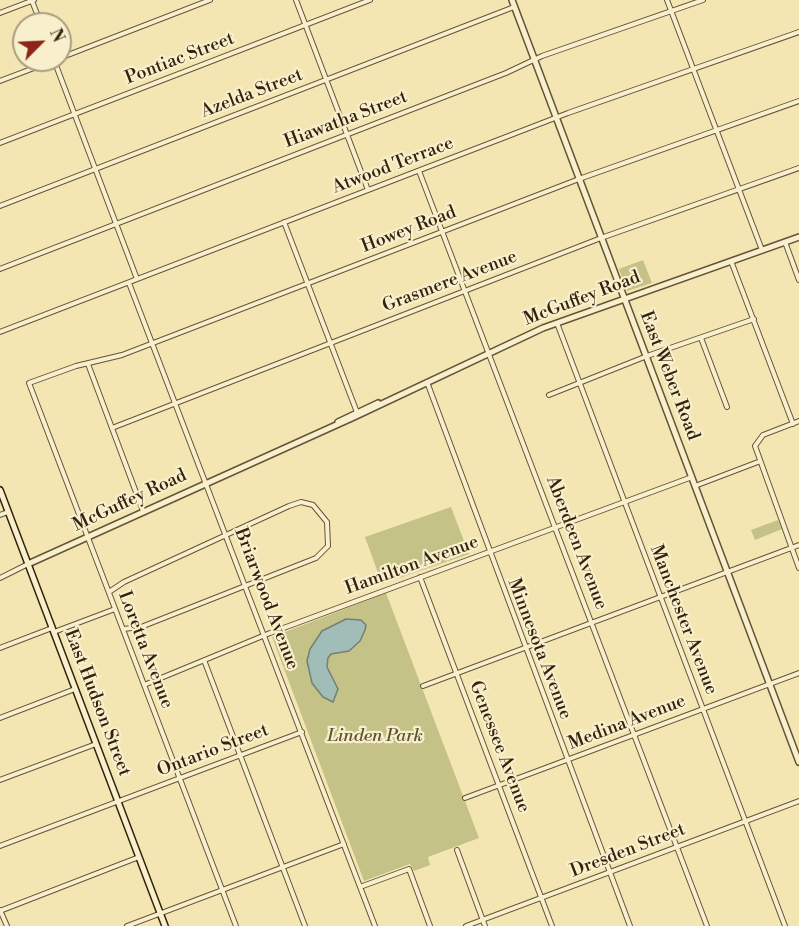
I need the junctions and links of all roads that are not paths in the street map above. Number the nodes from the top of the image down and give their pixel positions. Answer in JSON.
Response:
{"nodes":[{"id":1,"x":33,"y":0,"type":"edge"},
{"id":2,"x":210,"y":0,"type":"edge"},
{"id":3,"x":296,"y":0,"type":"edge"},
{"id":4,"x":370,"y":0,"type":"edge"},
{"id":5,"x":667,"y":0,"type":"edge"},
{"id":6,"x":703,"y":0,"type":"edge"},
{"id":7,"x":514,"y":2,"type":"edge"},
{"id":8,"x":671,"y":11,"type":"junction"},
{"id":9,"x":0,"y":13,"type":"edge"},
{"id":10,"x":305,"y":25,"type":"junction"},
{"id":11,"x":799,"y":32,"type":"edge"},
{"id":12,"x":72,"y":53,"type":"edge"},
{"id":13,"x":535,"y":61,"type":"junction"},
{"id":14,"x":694,"y":69,"type":"junction"},
{"id":15,"x":23,"y":72,"type":"edge"},
{"id":16,"x":59,"y":72,"type":"edge"},
{"id":17,"x":326,"y":80,"type":"junction"},
{"id":18,"x":0,"y":81,"type":"edge"},
{"id":19,"x":799,"y":101,"type":"edge"},
{"id":20,"x":75,"y":114,"type":"junction"},
{"id":21,"x":556,"y":118,"type":"junction"},
{"id":22,"x":717,"y":130,"type":"junction"},
{"id":23,"x":347,"y":134,"type":"junction"},
{"id":24,"x":0,"y":143,"type":"edge"},
{"id":25,"x":799,"y":168,"type":"edge"},
{"id":26,"x":95,"y":169,"type":"junction"},
{"id":27,"x":419,"y":171,"type":"junction"},
{"id":28,"x":579,"y":179,"type":"junction"},
{"id":29,"x":368,"y":190,"type":"junction"},
{"id":30,"x":739,"y":190,"type":"junction"},
{"id":31,"x":0,"y":206,"type":"edge"},
{"id":32,"x":284,"y":222,"type":"junction"},
{"id":33,"x":116,"y":224,"type":"junction"},
{"id":34,"x":442,"y":232,"type":"junction"},
{"id":35,"x":799,"y":237,"type":"edge"},
{"id":36,"x":601,"y":238,"type":"junction"},
{"id":37,"x":785,"y":242,"type":"junction"},
{"id":38,"x":762,"y":250,"type":"junction"},
{"id":39,"x":732,"y":261,"type":"junction"},
{"id":40,"x":0,"y":269,"type":"edge"},
{"id":41,"x":137,"y":279,"type":"junction"},
{"id":42,"x":799,"y":280,"type":"edge"},
{"id":43,"x":129,"y":283,"type":"junction"},
{"id":44,"x":307,"y":284,"type":"junction"},
{"id":45,"x":464,"y":291,"type":"junction"},
{"id":46,"x":624,"y":298,"type":"junction"},
{"id":47,"x":754,"y":320,"type":"junction"},
{"id":48,"x":557,"y":322,"type":"junction"},
{"id":49,"x":0,"y":332,"type":"edge"},
{"id":50,"x":701,"y":338,"type":"junction"},
{"id":51,"x":153,"y":343,"type":"junction"},
{"id":52,"x":330,"y":343,"type":"junction"},
{"id":53,"x":489,"y":353,"type":"junction"},
{"id":54,"x":646,"y":357,"type":"junction"},
{"id":55,"x":88,"y":364,"type":"junction"},
{"id":56,"x":427,"y":382,"type":"junction"},
{"id":57,"x":579,"y":382,"type":"junction"},
{"id":58,"x":29,"y":383,"type":"joint"},
{"id":59,"x":549,"y":395,"type":"dead end"},
{"id":60,"x":175,"y":403,"type":"junction"},
{"id":61,"x":727,"y":407,"type":"dead end"},
{"id":62,"x":357,"y":413,"type":"junction"},
{"id":63,"x":799,"y":422,"type":"edge"},
{"id":64,"x":793,"y":424,"type":"junction"},
{"id":65,"x":112,"y":428,"type":"junction"},
{"id":66,"x":758,"y":462,"type":"junction"},
{"id":67,"x":692,"y":477,"type":"junction"},
{"id":68,"x":206,"y":483,"type":"junction"},
{"id":69,"x":695,"y":486,"type":"junction"},
{"id":70,"x":0,"y":490,"type":"edge"},
{"id":71,"x":624,"y":502,"type":"junction"},
{"id":72,"x":8,"y":512,"type":"junction"},
{"id":73,"x":143,"y":512,"type":"junction"},
{"id":74,"x":0,"y":515,"type":"edge"},
{"id":75,"x":556,"y":528,"type":"junction"},
{"id":76,"x":226,"y":535,"type":"junction"},
{"id":77,"x":88,"y":537,"type":"junction"},
{"id":78,"x":799,"y":545,"type":"edge"},
{"id":79,"x":791,"y":548,"type":"junction"},
{"id":80,"x":489,"y":552,"type":"junction"},
{"id":81,"x":28,"y":564,"type":"junction"},
{"id":82,"x":799,"y":568,"type":"edge"},
{"id":83,"x":727,"y":572,"type":"junction"},
{"id":84,"x":420,"y":577,"type":"junction"},
{"id":85,"x":0,"y":578,"type":"edge"},
{"id":86,"x":246,"y":585,"type":"junction"},
{"id":87,"x":109,"y":592,"type":"junction"},
{"id":88,"x":660,"y":597,"type":"junction"},
{"id":89,"x":115,"y":609,"type":"junction"},
{"id":90,"x":592,"y":622,"type":"junction"},
{"id":91,"x":123,"y":629,"type":"junction"},
{"id":92,"x":53,"y":630,"type":"junction"},
{"id":93,"x":266,"y":635,"type":"junction"},
{"id":94,"x":0,"y":648,"type":"edge"},
{"id":95,"x":524,"y":648,"type":"junction"},
{"id":96,"x":204,"y":660,"type":"junction"},
{"id":97,"x":457,"y":673,"type":"junction"},
{"id":98,"x":799,"y":674,"type":"edge"},
{"id":99,"x":770,"y":684,"type":"junction"},
{"id":100,"x":144,"y":685,"type":"junction"},
{"id":101,"x":423,"y":686,"type":"dead end"},
{"id":102,"x":75,"y":689,"type":"junction"},
{"id":103,"x":703,"y":709,"type":"junction"},
{"id":104,"x":0,"y":718,"type":"edge"},
{"id":105,"x":302,"y":732,"type":"junction"},
{"id":106,"x":635,"y":735,"type":"junction"},
{"id":107,"x":96,"y":744,"type":"junction"},
{"id":108,"x":240,"y":755,"type":"junction"},
{"id":109,"x":567,"y":760,"type":"junction"},
{"id":110,"x":799,"y":762,"type":"edge"},
{"id":111,"x":179,"y":778,"type":"junction"},
{"id":112,"x":0,"y":780,"type":"edge"},
{"id":113,"x":499,"y":785,"type":"junction"},
{"id":114,"x":465,"y":798,"type":"dead end"},
{"id":115,"x":118,"y":801,"type":"junction"},
{"id":116,"x":799,"y":801,"type":"edge"},
{"id":117,"x":745,"y":821,"type":"junction"},
{"id":118,"x":344,"y":844,"type":"junction"},
{"id":119,"x":0,"y":846,"type":"edge"},
{"id":120,"x":677,"y":847,"type":"junction"},
{"id":121,"x":457,"y":850,"type":"dead end"},
{"id":122,"x":139,"y":857,"type":"junction"},
{"id":123,"x":283,"y":867,"type":"junction"},
{"id":124,"x":610,"y":872,"type":"junction"},
{"id":125,"x":360,"y":887,"type":"junction"},
{"id":126,"x":222,"y":890,"type":"junction"},
{"id":127,"x":541,"y":898,"type":"junction"},
{"id":128,"x":0,"y":910,"type":"edge"},
{"id":129,"x":160,"y":914,"type":"junction"},
{"id":130,"x":483,"y":920,"type":"junction"},
{"id":131,"x":7,"y":926,"type":"edge"},
{"id":132,"x":128,"y":926,"type":"edge"},
{"id":133,"x":165,"y":926,"type":"edge"},
{"id":134,"x":236,"y":926,"type":"edge"},
{"id":135,"x":305,"y":926,"type":"edge"},
{"id":136,"x":375,"y":926,"type":"edge"},
{"id":137,"x":430,"y":926,"type":"edge"},
{"id":138,"x":466,"y":926,"type":"edge"},
{"id":139,"x":485,"y":926,"type":"edge"},
{"id":140,"x":552,"y":926,"type":"edge"},
{"id":141,"x":630,"y":926,"type":"edge"},
{"id":142,"x":707,"y":926,"type":"edge"},
{"id":143,"x":784,"y":926,"type":"edge"}],
"edges":[{"from":1,"to":9,"type":"street"},
{"from":2,"to":12,"type":"street"},
{"from":3,"to":10,"type":"street"},
{"from":4,"to":10,"type":"street","name":"Pontiac Street"},
{"from":5,"to":8,"type":"street"},
{"from":6,"to":8,"type":"street","name":"Hiawatha Street"},
{"from":7,"to":13,"type":"street","name":"East Weber Road"},
{"from":7,"to":17,"type":"street","name":"Azelda Street"},
{"from":8,"to":13,"type":"street","name":"Hiawatha Street"},
{"from":8,"to":14,"type":"street"},
{"from":10,"to":17,"type":"street"},
{"from":10,"to":20,"type":"street","name":"Pontiac Street"},
{"from":11,"to":14,"type":"street","name":"Atwood Terrace"},
{"from":13,"to":21,"type":"street","name":"East Weber Road"},
{"from":13,"to":23,"type":"street","name":"Hiawatha Street"},
{"from":14,"to":21,"type":"street","name":"Atwood Terrace"},
{"from":14,"to":22,"type":"street"},
{"from":15,"to":18,"type":"street"},
{"from":16,"to":20,"type":"street"},
{"from":17,"to":23,"type":"street"},
{"from":17,"to":26,"type":"street","name":"Azelda Street"},
{"from":19,"to":22,"type":"street","name":"Howey Road"},
{"from":20,"to":24,"type":"street","name":"Pontiac Street"},
{"from":20,"to":26,"type":"street"},
{"from":21,"to":27,"type":"street","name":"Atwood Terrace"},
{"from":21,"to":28,"type":"street","name":"East Weber Road"},
{"from":22,"to":28,"type":"street","name":"Howey Road"},
{"from":22,"to":30,"type":"street"},
{"from":23,"to":29,"type":"street"},
{"from":23,"to":33,"type":"street","name":"Hiawatha Street"},
{"from":25,"to":30,"type":"street","name":"Grasmere Avenue"},
{"from":26,"to":31,"type":"street","name":"Azelda Street"},
{"from":26,"to":33,"type":"street"},
{"from":27,"to":29,"type":"street","name":"Atwood Terrace"},
{"from":27,"to":34,"type":"street","name":"Aberdeen Avenue"},
{"from":28,"to":34,"type":"street","name":"Howey Road"},
{"from":28,"to":36,"type":"street","name":"East Weber Road"},
{"from":29,"to":32,"type":"street","name":"Atwood Terrace"},
{"from":30,"to":36,"type":"street","name":"Grasmere Avenue"},
{"from":30,"to":38,"type":"street"},
{"from":32,"to":41,"type":"street","name":"Atwood Terrace"},
{"from":32,"to":44,"type":"street"},
{"from":33,"to":40,"type":"street","name":"Hiawatha Street"},
{"from":33,"to":41,"type":"street"},
{"from":34,"to":44,"type":"street","name":"Howey Road"},
{"from":34,"to":45,"type":"street","name":"Aberdeen Avenue"},
{"from":35,"to":37,"type":"street","name":"McGuffey Road"},
{"from":36,"to":45,"type":"street","name":"Grasmere Avenue"},
{"from":36,"to":46,"type":"street","name":"East Weber Road"},
{"from":37,"to":38,"type":"street","name":"McGuffey Road"},
{"from":37,"to":42,"type":"street"},
{"from":38,"to":39,"type":"street","name":"McGuffey Road"},
{"from":39,"to":46,"type":"street","name":"McGuffey Road"},
{"from":39,"to":47,"type":"street"},
{"from":41,"to":43,"type":"street","name":"Atwood Terrace"},
{"from":43,"to":49,"type":"street","name":"Atwood Terrace"},
{"from":43,"to":51,"type":"street","name":"Briarwood Avenue"},
{"from":44,"to":51,"type":"street","name":"Howey Road"},
{"from":44,"to":52,"type":"street"},
{"from":45,"to":52,"type":"street","name":"Grasmere Avenue"},
{"from":45,"to":53,"type":"street","name":"Aberdeen Avenue"},
{"from":46,"to":48,"type":"street","name":"McGuffey Road"},
{"from":46,"to":54,"type":"street","name":"East Weber Road"},
{"from":47,"to":50,"type":"street"},
{"from":47,"to":64,"type":"street"},
{"from":48,"to":53,"type":"street","name":"McGuffey Road"},
{"from":48,"to":57,"type":"street","name":"Manchester Avenue"},
{"from":50,"to":54,"type":"street"},
{"from":50,"to":61,"type":"street"},
{"from":51,"to":55,"type":"street","name":"Howey Road"},
{"from":51,"to":60,"type":"street","name":"Briarwood Avenue"},
{"from":52,"to":60,"type":"street","name":"Grasmere Avenue"},
{"from":52,"to":62,"type":"street"},
{"from":53,"to":56,"type":"street","name":"McGuffey Road"},
{"from":53,"to":75,"type":"street","name":"Aberdeen Avenue"},
{"from":54,"to":57,"type":"street"},
{"from":54,"to":67,"type":"street","name":"East Weber Road"},
{"from":55,"to":58,"type":"street","name":"Howey Road"},
{"from":55,"to":65,"type":"street"},
{"from":56,"to":62,"type":"street","name":"McGuffey Road"},
{"from":56,"to":80,"type":"street","name":"Minnesota Avenue"},
{"from":57,"to":59,"type":"street"},
{"from":57,"to":71,"type":"street","name":"Manchester Avenue"},
{"from":58,"to":77,"type":"street","name":"Loretta Avenue"},
{"from":60,"to":65,"type":"street","name":"Grasmere Avenue"},
{"from":60,"to":68,"type":"street","name":"Briarwood Avenue"},
{"from":62,"to":68,"type":"street","name":"McGuffey Road"},
{"from":63,"to":64,"type":"street"},
{"from":64,"to":66,"type":"street"},
{"from":65,"to":73,"type":"street"},
{"from":66,"to":69,"type":"street"},
{"from":66,"to":79,"type":"street"},
{"from":67,"to":69,"type":"street","name":"East Weber Road"},
{"from":67,"to":71,"type":"street","name":"Hamilton Avenue"},
{"from":68,"to":73,"type":"street","name":"McGuffey Road"},
{"from":68,"to":76,"type":"street","name":"Briarwood Avenue"},
{"from":69,"to":83,"type":"street","name":"East Weber Road"},
{"from":70,"to":72,"type":"street","name":"East Hudson Street"},
{"from":71,"to":75,"type":"street","name":"Hamilton Avenue"},
{"from":71,"to":88,"type":"street","name":"Manchester Avenue"},
{"from":72,"to":74,"type":"street"},
{"from":72,"to":81,"type":"street","name":"East Hudson Street"},
{"from":73,"to":77,"type":"street","name":"McGuffey Road"},
{"from":75,"to":80,"type":"street","name":"Hamilton Avenue"},
{"from":75,"to":90,"type":"street","name":"Aberdeen Avenue"},
{"from":76,"to":86,"type":"street","name":"Briarwood Avenue"},
{"from":76,"to":86,"type":"street"},
{"from":76,"to":87,"type":"street"},
{"from":77,"to":81,"type":"street","name":"McGuffey Road"},
{"from":77,"to":87,"type":"street","name":"Loretta Avenue"},
{"from":78,"to":79,"type":"street"},
{"from":79,"to":82,"type":"street"},
{"from":79,"to":83,"type":"street"},
{"from":80,"to":84,"type":"street","name":"Hamilton Avenue"},
{"from":80,"to":95,"type":"street","name":"Minnesota Avenue"},
{"from":81,"to":85,"type":"street","name":"McGuffey Road"},
{"from":81,"to":92,"type":"street","name":"East Hudson Street"},
{"from":83,"to":88,"type":"street"},
{"from":83,"to":99,"type":"street","name":"East Weber Road"},
{"from":84,"to":93,"type":"street","name":"Hamilton Avenue"},
{"from":84,"to":97,"type":"street","name":"Genessee Avenue"},
{"from":86,"to":91,"type":"street"},
{"from":86,"to":93,"type":"street","name":"Briarwood Avenue"},
{"from":87,"to":89,"type":"street","name":"Loretta Avenue"},
{"from":88,"to":90,"type":"street"},
{"from":88,"to":103,"type":"street","name":"Manchester Avenue"},
{"from":89,"to":91,"type":"street","name":"Loretta Avenue"},
{"from":89,"to":92,"type":"street"},
{"from":90,"to":95,"type":"street"},
{"from":90,"to":106,"type":"street","name":"Aberdeen Avenue"},
{"from":91,"to":100,"type":"street","name":"Loretta Avenue"},
{"from":92,"to":94,"type":"street"},
{"from":92,"to":102,"type":"street","name":"East Hudson Street"},
{"from":93,"to":96,"type":"street","name":"Hamilton Avenue"},
{"from":93,"to":105,"type":"street","name":"Briarwood Avenue"},
{"from":95,"to":97,"type":"street"},
{"from":95,"to":109,"type":"street","name":"Minnesota Avenue"},
{"from":96,"to":100,"type":"street","name":"Hamilton Avenue"},
{"from":96,"to":108,"type":"street"},
{"from":97,"to":101,"type":"street"},
{"from":97,"to":113,"type":"street","name":"Genessee Avenue"},
{"from":98,"to":99,"type":"street","name":"Medina Avenue"},
{"from":99,"to":103,"type":"street","name":"Medina Avenue"},
{"from":99,"to":110,"type":"street","name":"East Weber Road"},
{"from":100,"to":111,"type":"street","name":"Loretta Avenue"},
{"from":102,"to":104,"type":"street"},
{"from":102,"to":107,"type":"street","name":"East Hudson Street"},
{"from":103,"to":106,"type":"street","name":"Medina Avenue"},
{"from":103,"to":117,"type":"street","name":"Manchester Avenue"},
{"from":105,"to":108,"type":"street","name":"Ontario Street"},
{"from":105,"to":118,"type":"street","name":"Briarwood Avenue"},
{"from":106,"to":109,"type":"street","name":"Medina Avenue"},
{"from":106,"to":120,"type":"street","name":"Aberdeen Avenue"},
{"from":107,"to":112,"type":"street"},
{"from":107,"to":115,"type":"street","name":"East Hudson Street"},
{"from":108,"to":111,"type":"street","name":"Ontario Street"},
{"from":108,"to":123,"type":"street"},
{"from":109,"to":113,"type":"street","name":"Medina Avenue"},
{"from":109,"to":124,"type":"street","name":"Minnesota Avenue"},
{"from":111,"to":115,"type":"street","name":"Ontario Street"},
{"from":111,"to":126,"type":"street","name":"Loretta Avenue"},
{"from":113,"to":114,"type":"street","name":"Medina Avenue"},
{"from":113,"to":127,"type":"street","name":"Genessee Avenue"},
{"from":115,"to":119,"type":"street","name":"Ontario Street"},
{"from":115,"to":122,"type":"street","name":"East Hudson Street"},
{"from":116,"to":117,"type":"street","name":"Dresden Street"},
{"from":117,"to":120,"type":"street","name":"Dresden Street"},
{"from":117,"to":143,"type":"street","name":"Manchester Avenue"},
{"from":118,"to":123,"type":"street"},
{"from":118,"to":125,"type":"street","name":"Briarwood Avenue"},
{"from":120,"to":124,"type":"street","name":"Dresden Street"},
{"from":120,"to":142,"type":"street","name":"Aberdeen Avenue"},
{"from":121,"to":130,"type":"street"},
{"from":122,"to":128,"type":"street"},
{"from":122,"to":129,"type":"street","name":"East Hudson Street"},
{"from":123,"to":126,"type":"street"},
{"from":123,"to":135,"type":"street"},
{"from":124,"to":127,"type":"street","name":"Dresden Street"},
{"from":124,"to":141,"type":"street","name":"Minnesota Avenue"},
{"from":125,"to":136,"type":"street","name":"Briarwood Avenue"},
{"from":125,"to":137,"type":"street"},
{"from":126,"to":129,"type":"street"},
{"from":126,"to":134,"type":"street","name":"Loretta Avenue"},
{"from":127,"to":130,"type":"street","name":"Dresden Street"},
{"from":127,"to":140,"type":"street","name":"Genessee Avenue"},
{"from":128,"to":131,"type":"street"},
{"from":129,"to":132,"type":"street"},
{"from":129,"to":133,"type":"street","name":"East Hudson Street"},
{"from":130,"to":138,"type":"street","name":"Dresden Street"},
{"from":130,"to":139,"type":"street"}]}
